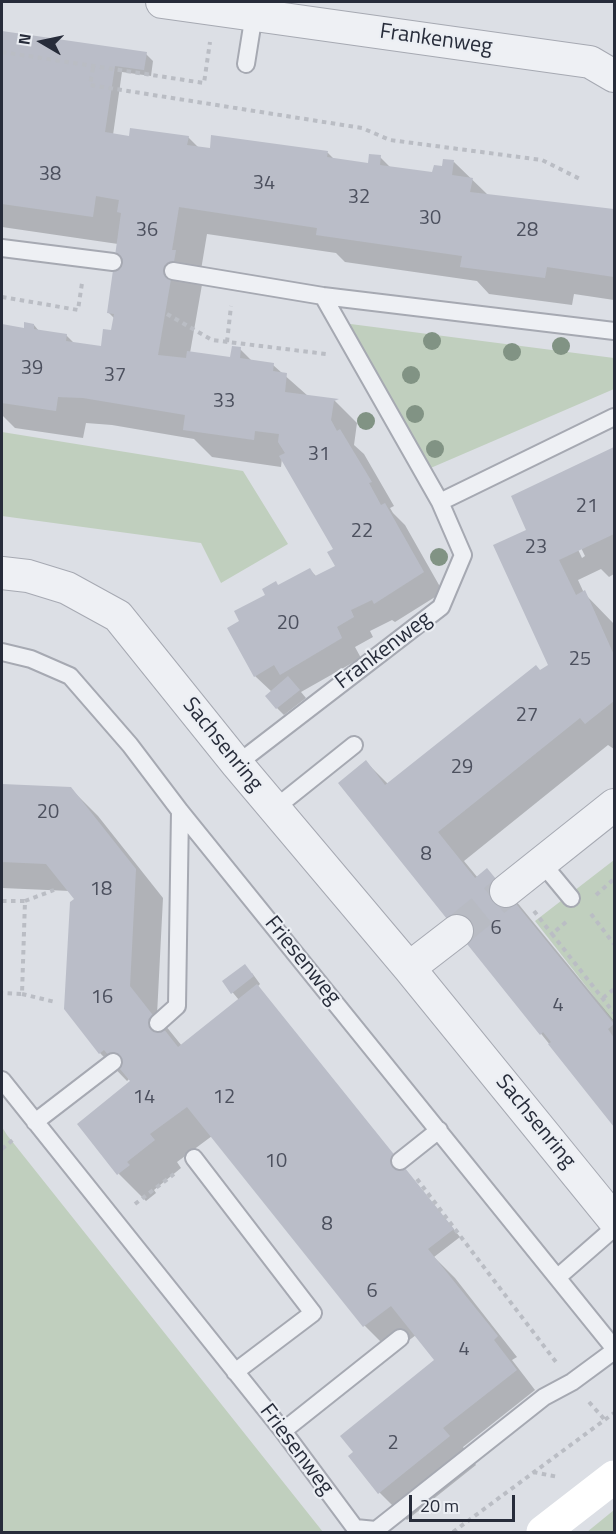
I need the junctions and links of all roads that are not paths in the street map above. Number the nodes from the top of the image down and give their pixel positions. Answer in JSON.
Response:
{"nodes":[{"id":1,"x":162,"y":2,"type":"edge"},
{"id":2,"x":255,"y":8,"type":"edge"},
{"id":3,"x":246,"y":64,"type":"dead end"},
{"id":4,"x":615,"y":76,"type":"edge"},
{"id":5,"x":2,"y":248,"type":"edge"},
{"id":6,"x":113,"y":262,"type":"dead end"},
{"id":7,"x":173,"y":271,"type":"dead end"},
{"id":8,"x":323,"y":296,"type":"junction"},
{"id":9,"x":615,"y":331,"type":"edge"},
{"id":10,"x":615,"y":417,"type":"edge"},
{"id":11,"x":441,"y":502,"type":"junction"},
{"id":12,"x":2,"y":573,"type":"edge"},
{"id":13,"x":2,"y":652,"type":"edge"},
{"id":14,"x":354,"y":745,"type":"dead end"},
{"id":15,"x":237,"y":764,"type":"junction"},
{"id":16,"x":615,"y":805,"type":"edge"},
{"id":17,"x":274,"y":809,"type":"junction"},
{"id":18,"x":180,"y":812,"type":"junction"},
{"id":19,"x":542,"y":863,"type":"junction"},
{"id":20,"x":506,"y":891,"type":"tunnel mouth"},
{"id":21,"x":578,"y":902,"type":"road end"},
{"id":22,"x":457,"y":931,"type":"tunnel mouth"},
{"id":23,"x":409,"y":968,"type":"junction"},
{"id":24,"x":158,"y":1023,"type":"dead end"},
{"id":25,"x":113,"y":1062,"type":"dead end"},
{"id":26,"x":2,"y":1080,"type":"edge"},
{"id":27,"x":36,"y":1122,"type":"junction"},
{"id":28,"x":439,"y":1130,"type":"junction"},
{"id":29,"x":194,"y":1158,"type":"road end"},
{"id":30,"x":401,"y":1160,"type":"road end"},
{"id":31,"x":615,"y":1220,"type":"edge"},
{"id":32,"x":615,"y":1228,"type":"edge"},
{"id":33,"x":558,"y":1277,"type":"junction"},
{"id":34,"x":400,"y":1338,"type":"dead end"},
{"id":35,"x":615,"y":1349,"type":"edge"},
{"id":36,"x":235,"y":1372,"type":"junction"},
{"id":37,"x":283,"y":1431,"type":"junction"},
{"id":38,"x":615,"y":1477,"type":"edge"},
{"id":39,"x":543,"y":1533,"type":"edge"}],
"edges":[{"from":1,"to":2,"type":"street","name":"Frankenweg"},
{"from":2,"to":3,"type":"lane"},
{"from":2,"to":4,"type":"street","name":"Frankenweg"},
{"from":5,"to":6,"type":"lane"},
{"from":7,"to":8,"type":"lane"},
{"from":8,"to":9,"type":"lane"},
{"from":8,"to":11,"type":"lane","name":"Frankenweg"},
{"from":10,"to":11,"type":"lane"},
{"from":11,"to":15,"type":"lane","name":"Frankenweg"},
{"from":12,"to":15,"type":"street","name":"Sachsenring"},
{"from":13,"to":18,"type":"lane","name":"Friesenweg"},
{"from":14,"to":17,"type":"lane"},
{"from":15,"to":17,"type":"street","name":"Sachsenring"},
{"from":16,"to":19,"type":"street"},
{"from":17,"to":23,"type":"street","name":"Sachsenring"},
{"from":18,"to":24,"type":"lane"},
{"from":18,"to":28,"type":"lane","name":"Friesenweg"},
{"from":19,"to":20,"type":"street"},
{"from":19,"to":21,"type":"lane"},
{"from":22,"to":23,"type":"street"},
{"from":23,"to":31,"type":"street","name":"Sachsenring"},
{"from":25,"to":27,"type":"lane"},
{"from":26,"to":27,"type":"lane","name":"Friesenweg"},
{"from":27,"to":36,"type":"lane","name":"Friesenweg"},
{"from":28,"to":30,"type":"lane"},
{"from":28,"to":33,"type":"lane","name":"Friesenweg"},
{"from":29,"to":36,"type":"lane"},
{"from":32,"to":33,"type":"lane"},
{"from":33,"to":35,"type":"lane","name":"Friesenweg"},
{"from":34,"to":37,"type":"lane"},
{"from":35,"to":37,"type":"lane","name":"Friesenweg"},
{"from":36,"to":37,"type":"lane","name":"Friesenweg"},
{"from":38,"to":39,"type":"street"}]}
